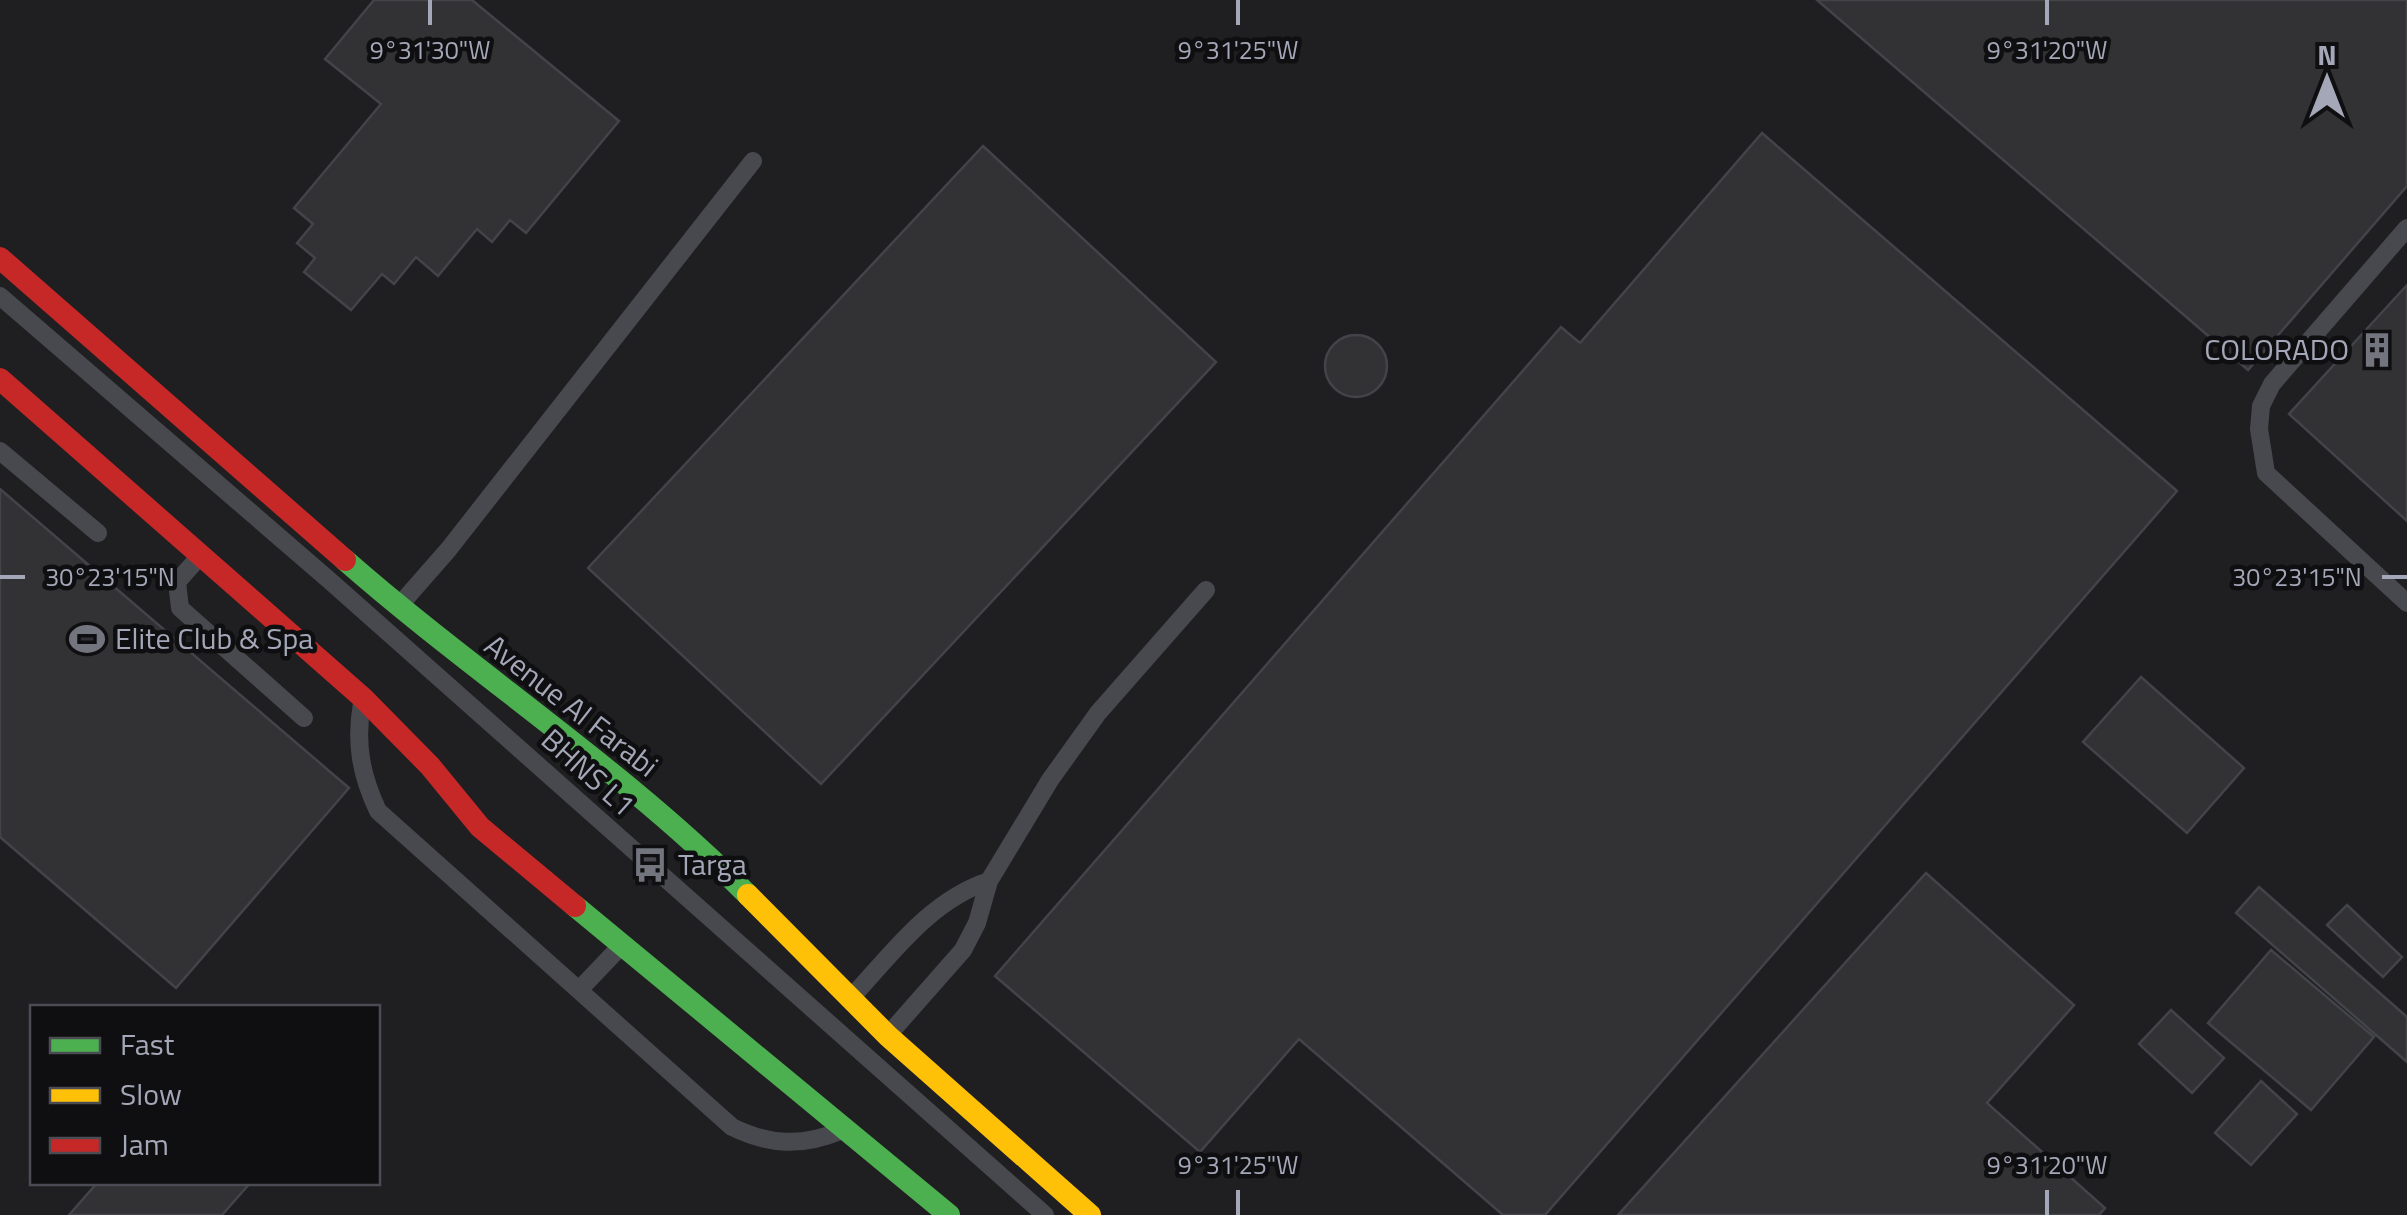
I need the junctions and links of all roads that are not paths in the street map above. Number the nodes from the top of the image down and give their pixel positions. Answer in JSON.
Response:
{"nodes":[{"id":1,"x":753,"y":162,"type":"dead end"},
{"id":2,"x":2407,"y":228,"type":"edge"},
{"id":3,"x":0,"y":258,"type":"edge"},
{"id":4,"x":0,"y":296,"type":"edge"},
{"id":5,"x":0,"y":304,"type":"edge"},
{"id":6,"x":0,"y":379,"type":"edge"},
{"id":7,"x":0,"y":451,"type":"edge"},
{"id":8,"x":98,"y":533,"type":"dead end"},
{"id":9,"x":201,"y":556,"type":"junction"},
{"id":10,"x":1206,"y":590,"type":"dead end"},
{"id":11,"x":2407,"y":603,"type":"edge"},
{"id":12,"x":398,"y":607,"type":"junction"},
{"id":13,"x":362,"y":698,"type":"junction"},
{"id":14,"x":304,"y":718,"type":"dead end"},
{"id":15,"x":989,"y":881,"type":"junction"},
{"id":16,"x":621,"y":946,"type":"junction"},
{"id":17,"x":579,"y":990,"type":"junction"},
{"id":18,"x":850,"y":999,"type":"junction"},
{"id":19,"x":888,"y":1036,"type":"junction"},
{"id":20,"x":846,"y":1129,"type":"junction"},
{"id":21,"x":949,"y":1215,"type":"edge"},
{"id":22,"x":1034,"y":1215,"type":"edge"},
{"id":23,"x":1046,"y":1215,"type":"edge"},
{"id":24,"x":1090,"y":1215,"type":"edge"}],
"edges":[{"from":1,"to":12,"type":"lane"},
{"from":2,"to":11,"type":"lane"},
{"from":3,"to":12,"type":"street","name":"Avenue Al Farabi"},
{"from":4,"to":23,"type":"lane","name":"BHNS L1"},
{"from":5,"to":22,"type":"lane","name":"BHNS L1"},
{"from":6,"to":9,"type":"street"},
{"from":7,"to":8,"type":"lane"},
{"from":9,"to":13,"type":"street"},
{"from":9,"to":14,"type":"lane"},
{"from":10,"to":15,"type":"lane"},
{"from":12,"to":18,"type":"street","name":"Avenue Al Farabi"},
{"from":13,"to":16,"type":"street"},
{"from":13,"to":17,"type":"lane"},
{"from":15,"to":18,"type":"lane"},
{"from":15,"to":19,"type":"lane"},
{"from":16,"to":17,"type":"lane"},
{"from":16,"to":20,"type":"street"},
{"from":17,"to":20,"type":"lane"},
{"from":18,"to":19,"type":"street","name":"Avenue Al Farabi"},
{"from":19,"to":24,"type":"street","name":"Avenue Al Farabi"},
{"from":20,"to":21,"type":"street"}]}
